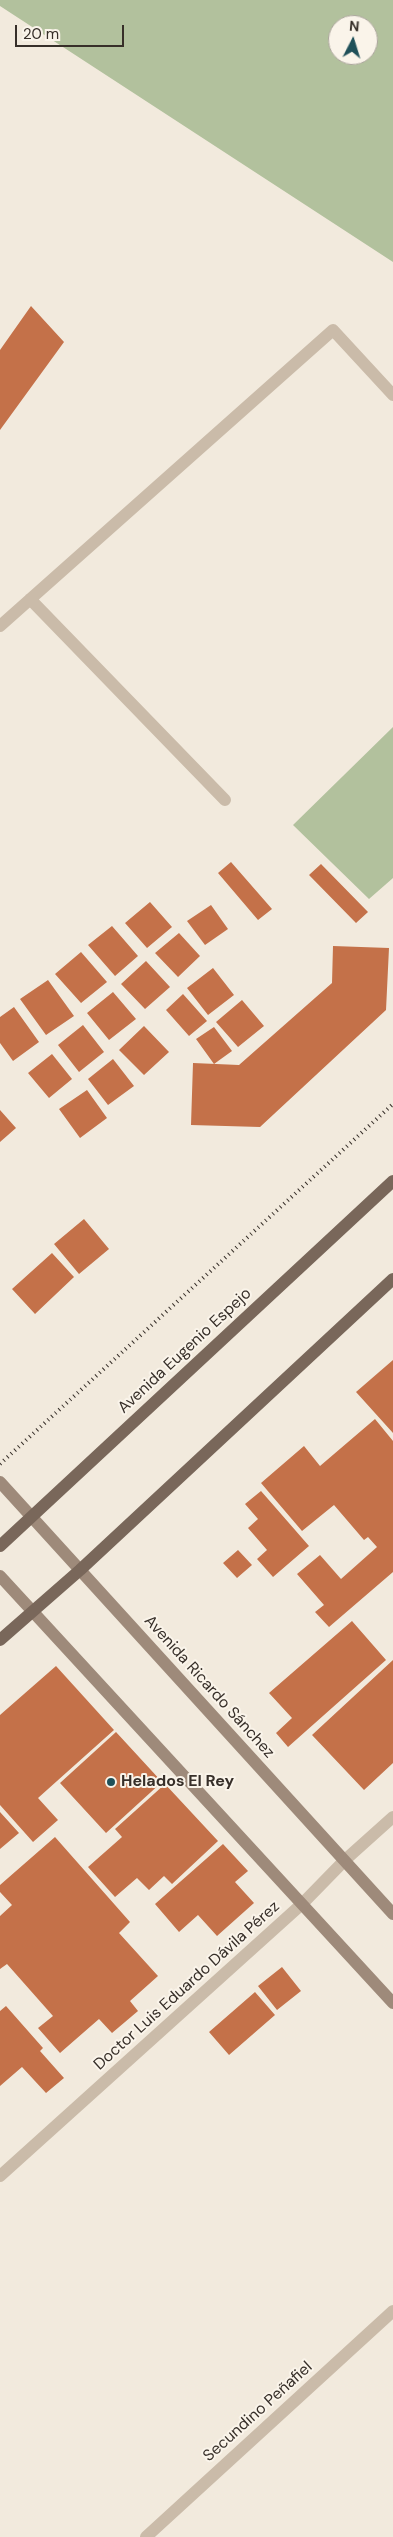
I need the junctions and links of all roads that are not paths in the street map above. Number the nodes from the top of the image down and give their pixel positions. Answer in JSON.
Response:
{"nodes":[{"id":1,"x":393,"y":395,"type":"edge"},
{"id":2,"x":30,"y":599,"type":"junction"},
{"id":3,"x":0,"y":626,"type":"edge"},
{"id":4,"x":225,"y":800,"type":"dead end"},
{"id":5,"x":393,"y":1181,"type":"edge"},
{"id":6,"x":393,"y":1279,"type":"edge"},
{"id":7,"x":0,"y":1482,"type":"edge"},
{"id":8,"x":30,"y":1517,"type":"junction"},
{"id":9,"x":0,"y":1546,"type":"edge"},
{"id":10,"x":80,"y":1570,"type":"junction"},
{"id":11,"x":0,"y":1576,"type":"edge"},
{"id":12,"x":33,"y":1610,"type":"junction"},
{"id":13,"x":0,"y":1640,"type":"edge"},
{"id":14,"x":393,"y":1817,"type":"edge"},
{"id":15,"x":345,"y":1860,"type":"junction"},
{"id":16,"x":303,"y":1904,"type":"junction"},
{"id":17,"x":393,"y":1914,"type":"edge"},
{"id":18,"x":393,"y":2003,"type":"edge"},
{"id":19,"x":0,"y":2176,"type":"edge"},
{"id":20,"x":393,"y":2310,"type":"edge"},
{"id":21,"x":146,"y":2537,"type":"edge"}],
"edges":[{"from":1,"to":2,"type":"street"},
{"from":2,"to":3,"type":"street"},
{"from":2,"to":4,"type":"street"},
{"from":5,"to":8,"type":"main road","name":"Avenida Eugenio Espejo"},
{"from":6,"to":10,"type":"main road"},
{"from":7,"to":8,"type":"main road","name":"Avenida Ricardo Sánchez"},
{"from":8,"to":9,"type":"main road","name":"Avenida Eugenio Espejo"},
{"from":8,"to":10,"type":"main road","name":"Avenida Ricardo Sánchez"},
{"from":10,"to":12,"type":"main road"},
{"from":10,"to":15,"type":"main road","name":"Avenida Ricardo Sánchez"},
{"from":11,"to":12,"type":"main road"},
{"from":12,"to":13,"type":"main road"},
{"from":12,"to":16,"type":"main road"},
{"from":14,"to":15,"type":"street","name":"Doctor Luis Eduardo Dávila Pérez"},
{"from":15,"to":16,"type":"street","name":"Doctor Luis Eduardo Dávila Pérez"},
{"from":15,"to":17,"type":"main road","name":"Avenida Ricardo Sánchez"},
{"from":16,"to":18,"type":"main road"},
{"from":16,"to":19,"type":"street","name":"Doctor Luis Eduardo Dávila Pérez"},
{"from":20,"to":21,"type":"street","name":"Secundino Peñafiel"}]}
